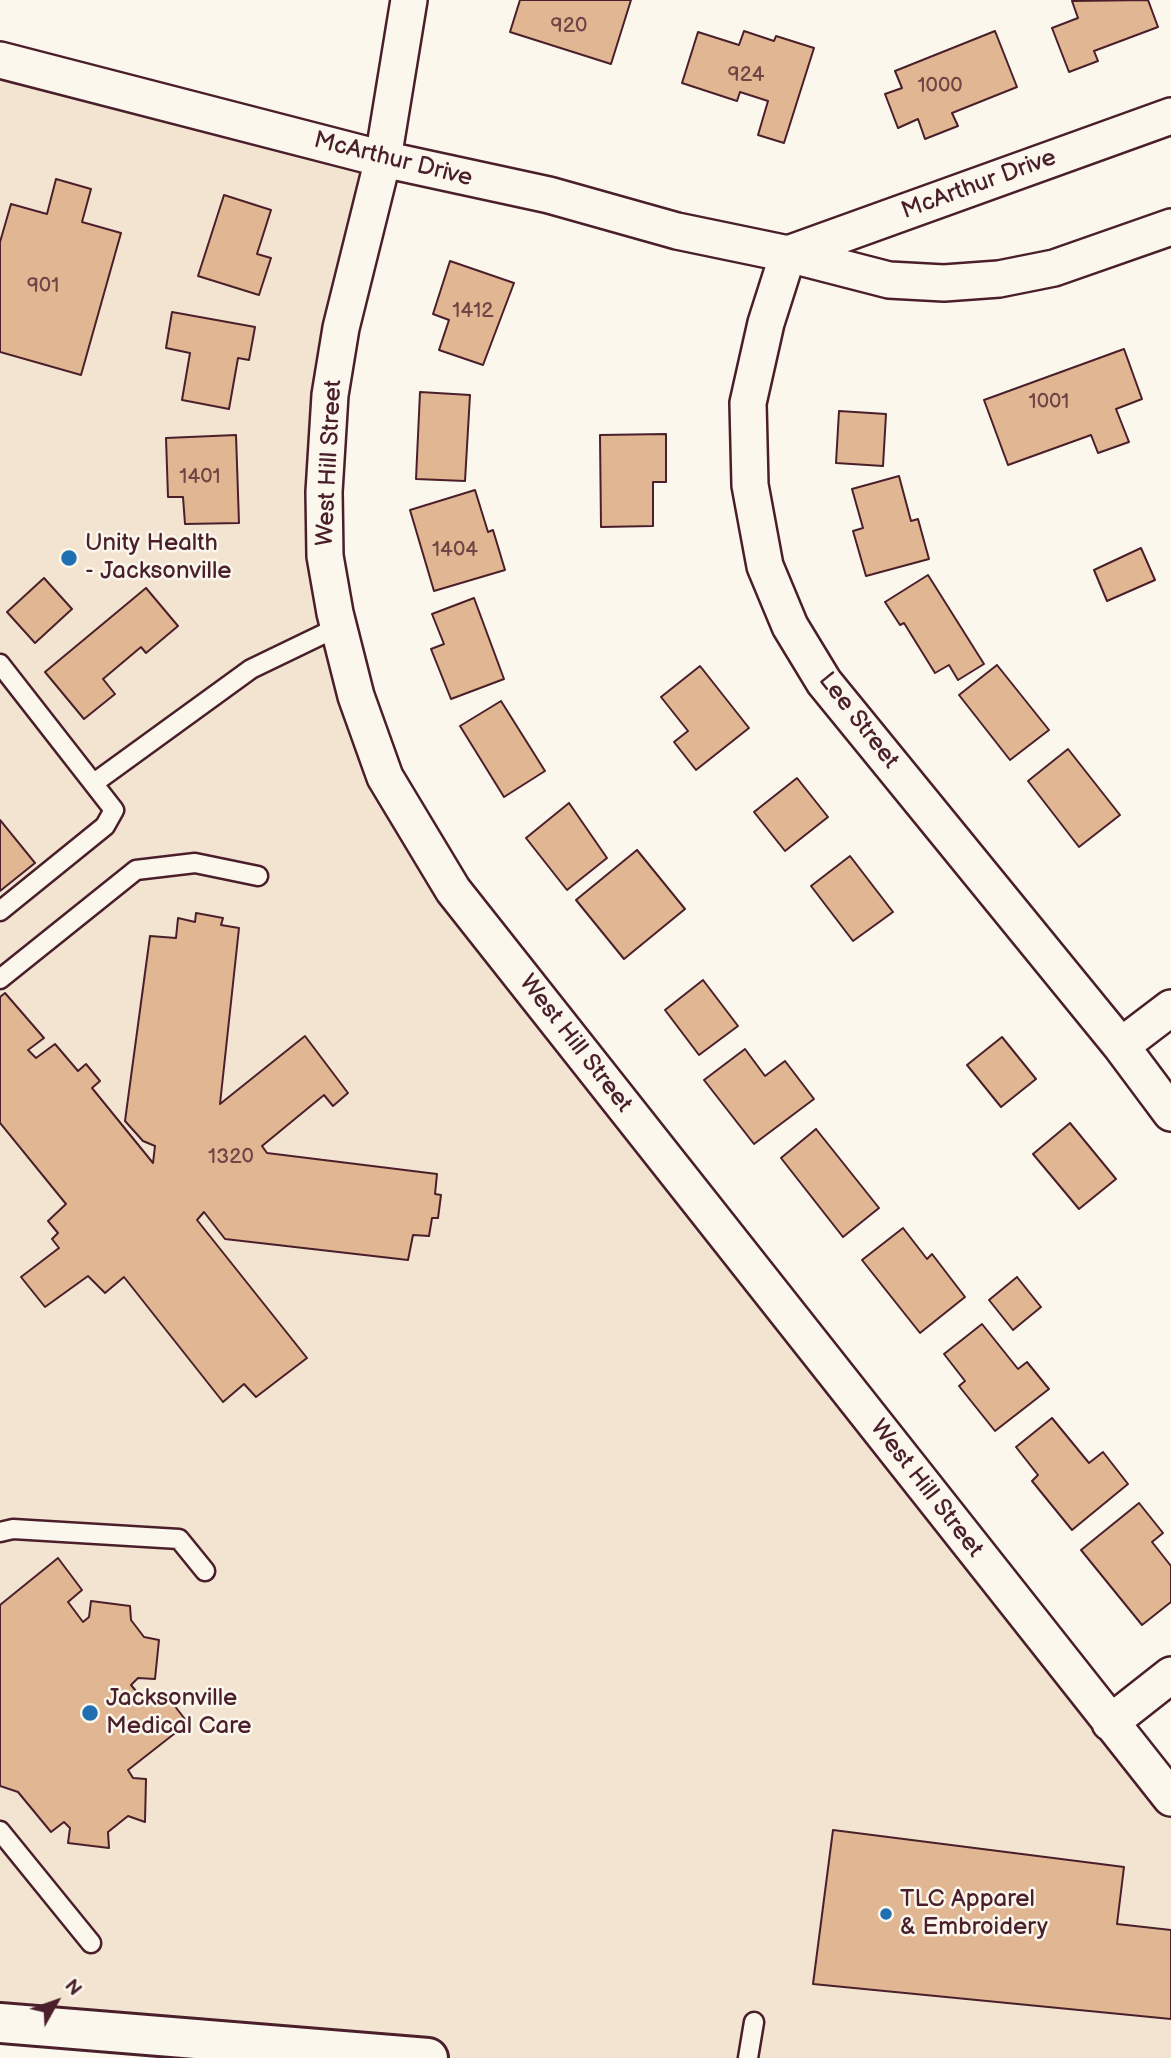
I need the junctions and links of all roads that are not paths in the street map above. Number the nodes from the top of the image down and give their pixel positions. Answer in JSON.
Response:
{"nodes":[{"id":1,"x":409,"y":0,"type":"edge"},
{"id":2,"x":0,"y":60,"type":"edge"},
{"id":3,"x":1171,"y":116,"type":"edge"},
{"id":4,"x":383,"y":159,"type":"junction"},
{"id":5,"x":1171,"y":228,"type":"edge"},
{"id":6,"x":788,"y":254,"type":"junction"},
{"id":7,"x":338,"y":627,"type":"junction"},
{"id":8,"x":0,"y":664,"type":"edge"},
{"id":9,"x":93,"y":783,"type":"junction"},
{"id":10,"x":258,"y":876,"type":"dead end"},
{"id":11,"x":0,"y":911,"type":"edge"},
{"id":12,"x":0,"y":978,"type":"edge"},
{"id":13,"x":1171,"y":1009,"type":"edge"},
{"id":14,"x":1122,"y":1046,"type":"junction"},
{"id":15,"x":1171,"y":1113,"type":"edge"},
{"id":16,"x":0,"y":1532,"type":"edge"},
{"id":17,"x":205,"y":1571,"type":"dead end"},
{"id":18,"x":1171,"y":1675,"type":"edge"},
{"id":19,"x":1110,"y":1723,"type":"junction"},
{"id":20,"x":1171,"y":1798,"type":"edge"},
{"id":21,"x":0,"y":1831,"type":"edge"},
{"id":22,"x":91,"y":1943,"type":"dead end"},
{"id":23,"x":754,"y":2022,"type":"dead end"},
{"id":24,"x":0,"y":2024,"type":"edge"},
{"id":25,"x":428,"y":2058,"type":"edge"},
{"id":26,"x":748,"y":2058,"type":"edge"}],
"edges":[{"from":1,"to":4,"type":"street","name":"West Hill Street"},
{"from":2,"to":4,"type":"street","name":"McArthur Drive"},
{"from":3,"to":6,"type":"street","name":"McArthur Drive"},
{"from":4,"to":6,"type":"street","name":"McArthur Drive"},
{"from":4,"to":7,"type":"street","name":"West Hill Street"},
{"from":5,"to":6,"type":"street","name":"McArthur Drive"},
{"from":6,"to":14,"type":"street","name":"Lee Street"},
{"from":7,"to":9,"type":"lane"},
{"from":7,"to":19,"type":"street","name":"West Hill Street"},
{"from":8,"to":9,"type":"lane"},
{"from":9,"to":11,"type":"lane"},
{"from":10,"to":12,"type":"lane"},
{"from":13,"to":14,"type":"street"},
{"from":14,"to":15,"type":"street","name":"Lee Street"},
{"from":16,"to":17,"type":"lane"},
{"from":18,"to":19,"type":"street"},
{"from":19,"to":20,"type":"street","name":"West Hill Street"},
{"from":21,"to":22,"type":"lane"},
{"from":23,"to":26,"type":"lane"},
{"from":24,"to":25,"type":"main road"}]}
